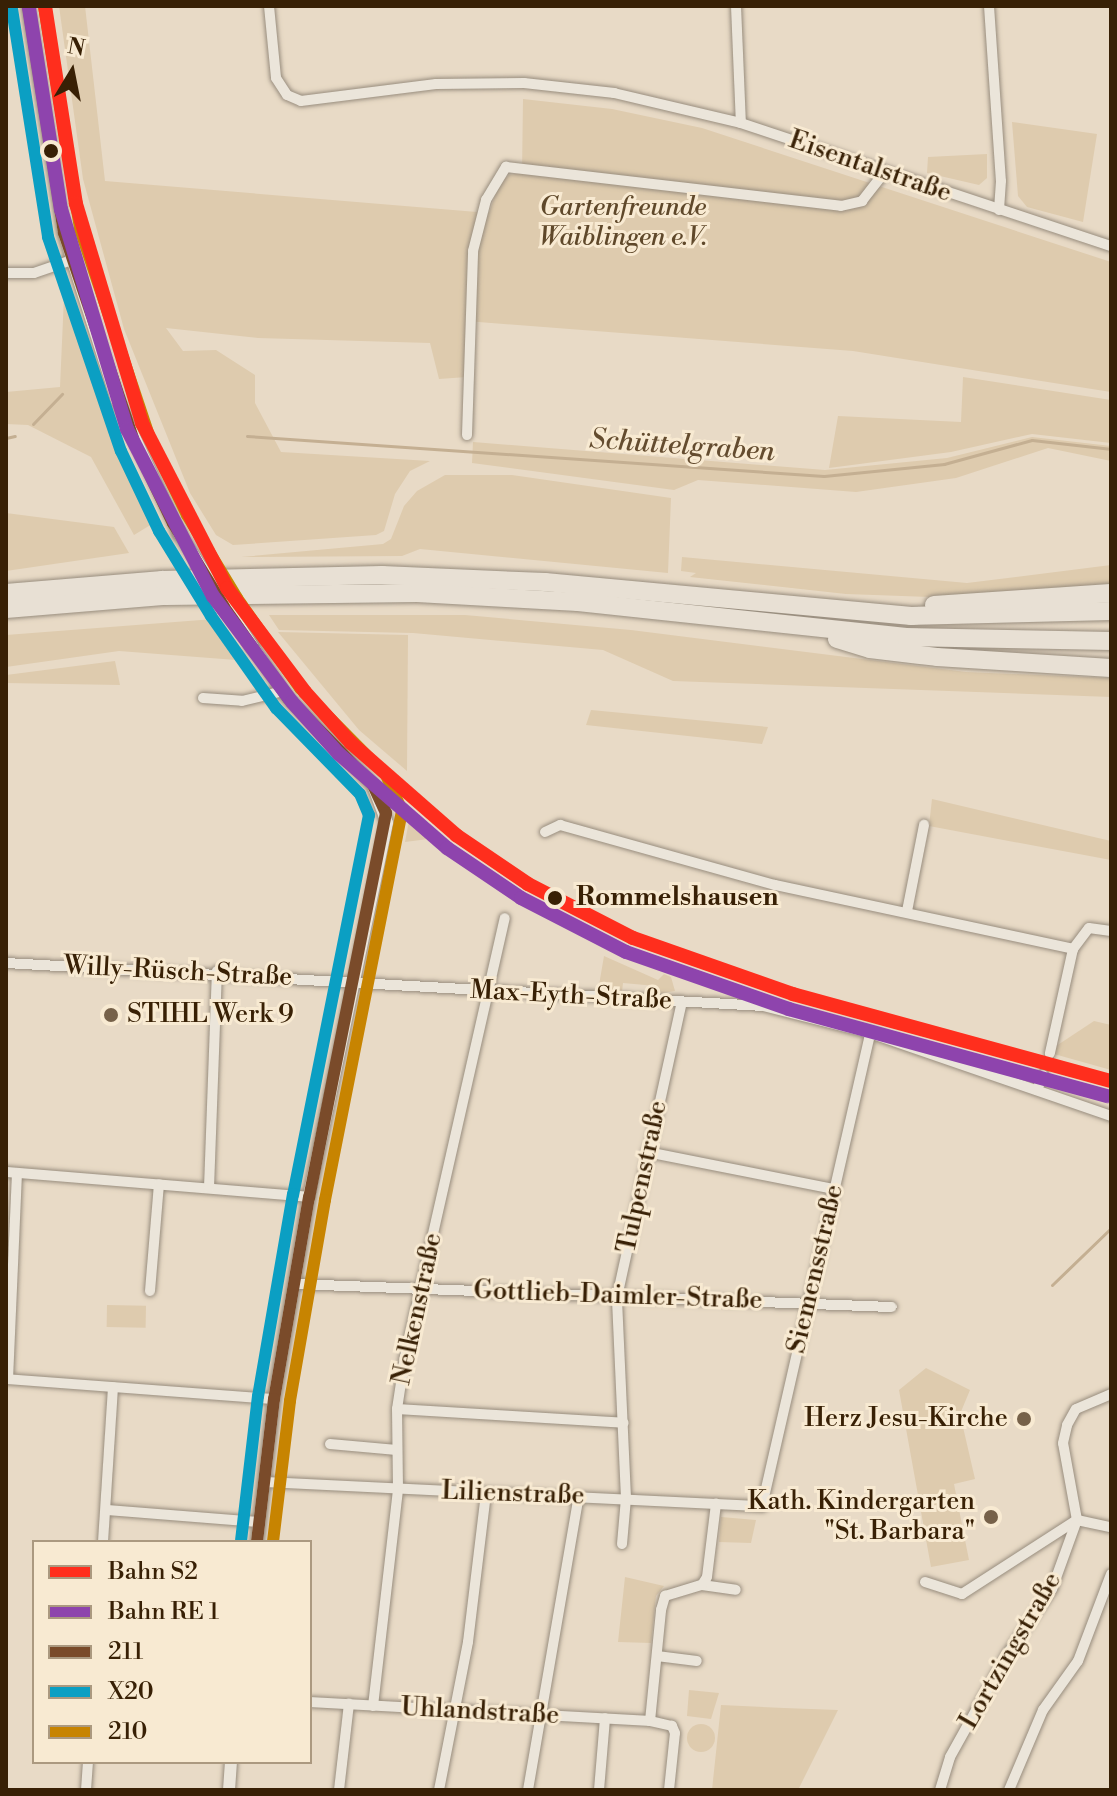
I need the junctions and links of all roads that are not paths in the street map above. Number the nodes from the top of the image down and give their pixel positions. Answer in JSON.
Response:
{"nodes":[{"id":1,"x":28,"y":6,"type":"edge"},
{"id":2,"x":269,"y":6,"type":"edge"},
{"id":3,"x":736,"y":6,"type":"edge"},
{"id":4,"x":989,"y":6,"type":"edge"},
{"id":5,"x":741,"y":123,"type":"junction"},
{"id":6,"x":885,"y":172,"type":"junction"},
{"id":7,"x":999,"y":210,"type":"junction"},
{"id":8,"x":1111,"y":246,"type":"edge"},
{"id":9,"x":72,"y":260,"type":"junction"},
{"id":10,"x":6,"y":273,"type":"edge"},
{"id":11,"x":467,"y":435,"type":"dead end"},
{"id":12,"x":6,"y":593,"type":"edge"},
{"id":13,"x":1111,"y":593,"type":"edge"},
{"id":14,"x":6,"y":609,"type":"edge"},
{"id":15,"x":1111,"y":611,"type":"edge"},
{"id":16,"x":860,"y":612,"type":"junction"},
{"id":17,"x":803,"y":628,"type":"junction"},
{"id":18,"x":1111,"y":641,"type":"edge"},
{"id":19,"x":1111,"y":668,"type":"edge"},
{"id":20,"x":283,"y":691,"type":"junction"},
{"id":21,"x":203,"y":698,"type":"dead end"},
{"id":22,"x":924,"y":825,"type":"dead end"},
{"id":23,"x":545,"y":832,"type":"dead end"},
{"id":24,"x":907,"y":911,"type":"junction"},
{"id":25,"x":505,"y":918,"type":"dead end"},
{"id":26,"x":1111,"y":931,"type":"edge"},
{"id":27,"x":1073,"y":949,"type":"junction"},
{"id":28,"x":6,"y":963,"type":"edge"},
{"id":29,"x":217,"y":971,"type":"junction"},
{"id":30,"x":351,"y":982,"type":"junction"},
{"id":31,"x":489,"y":992,"type":"junction"},
{"id":32,"x":682,"y":1002,"type":"junction"},
{"id":33,"x":870,"y":1033,"type":"junction"},
{"id":34,"x":1050,"y":1053,"type":"tunnel mouth"},
{"id":35,"x":1043,"y":1075,"type":"tunnel mouth"},
{"id":36,"x":1037,"y":1090,"type":"junction"},
{"id":37,"x":1111,"y":1116,"type":"edge"},
{"id":38,"x":647,"y":1152,"type":"junction"},
{"id":39,"x":11,"y":1173,"type":"edge"},
{"id":40,"x":159,"y":1184,"type":"junction"},
{"id":41,"x":209,"y":1188,"type":"junction"},
{"id":42,"x":834,"y":1189,"type":"junction"},
{"id":43,"x":309,"y":1197,"type":"junction"},
{"id":44,"x":295,"y":1284,"type":"junction"},
{"id":45,"x":422,"y":1289,"type":"junction"},
{"id":46,"x":150,"y":1291,"type":"dead end"},
{"id":47,"x":617,"y":1297,"type":"junction"},
{"id":48,"x":808,"y":1304,"type":"junction"},
{"id":49,"x":892,"y":1307,"type":"dead end"},
{"id":50,"x":7,"y":1379,"type":"edge"},
{"id":51,"x":113,"y":1387,"type":"junction"},
{"id":52,"x":1111,"y":1394,"type":"edge"},
{"id":53,"x":274,"y":1399,"type":"junction"},
{"id":54,"x":397,"y":1409,"type":"junction"},
{"id":55,"x":624,"y":1423,"type":"junction"},
{"id":56,"x":330,"y":1444,"type":"dead end"},
{"id":57,"x":397,"y":1450,"type":"junction"},
{"id":58,"x":265,"y":1482,"type":"junction"},
{"id":59,"x":398,"y":1489,"type":"junction"},
{"id":60,"x":486,"y":1493,"type":"junction"},
{"id":61,"x":579,"y":1496,"type":"junction"},
{"id":62,"x":626,"y":1498,"type":"junction"},
{"id":63,"x":716,"y":1504,"type":"junction"},
{"id":64,"x":762,"y":1506,"type":"joint"},
{"id":65,"x":106,"y":1510,"type":"junction"},
{"id":66,"x":1077,"y":1520,"type":"junction"},
{"id":67,"x":260,"y":1522,"type":"junction"},
{"id":68,"x":1111,"y":1527,"type":"edge"},
{"id":69,"x":103,"y":1540,"type":"edge"},
{"id":70,"x":257,"y":1540,"type":"edge"},
{"id":71,"x":622,"y":1544,"type":"dead end"},
{"id":72,"x":1111,"y":1574,"type":"edge"},
{"id":73,"x":925,"y":1582,"type":"dead end"},
{"id":74,"x":702,"y":1585,"type":"junction"},
{"id":75,"x":736,"y":1590,"type":"dead end"},
{"id":76,"x":657,"y":1656,"type":"junction"},
{"id":77,"x":697,"y":1661,"type":"dead end"},
{"id":78,"x":312,"y":1702,"type":"edge"},
{"id":79,"x":349,"y":1704,"type":"junction"},
{"id":80,"x":373,"y":1706,"type":"junction"},
{"id":81,"x":452,"y":1710,"type":"junction"},
{"id":82,"x":543,"y":1715,"type":"junction"},
{"id":83,"x":605,"y":1718,"type":"junction"},
{"id":84,"x":650,"y":1721,"type":"junction"},
{"id":85,"x":88,"y":1764,"type":"edge"},
{"id":86,"x":231,"y":1764,"type":"edge"},
{"id":87,"x":86,"y":1790,"type":"edge"},
{"id":88,"x":229,"y":1790,"type":"edge"},
{"id":89,"x":339,"y":1790,"type":"edge"},
{"id":90,"x":439,"y":1790,"type":"edge"},
{"id":91,"x":528,"y":1790,"type":"edge"},
{"id":92,"x":599,"y":1790,"type":"edge"},
{"id":93,"x":669,"y":1790,"type":"edge"},
{"id":94,"x":940,"y":1790,"type":"edge"},
{"id":95,"x":1009,"y":1790,"type":"edge"}],
"edges":[{"from":1,"to":9,"type":"street"},
{"from":2,"to":5,"type":"street","name":"Eisentalstraße"},
{"from":3,"to":5,"type":"street"},
{"from":4,"to":7,"type":"street"},
{"from":5,"to":6,"type":"street","name":"Eisentalstraße"},
{"from":6,"to":7,"type":"street","name":"Eisentalstraße"},
{"from":6,"to":11,"type":"street"},
{"from":7,"to":8,"type":"street","name":"Eisentalstraße"},
{"from":9,"to":10,"type":"street"},
{"from":9,"to":20,"type":"street","bridge":true},
{"from":12,"to":16,"type":"highway"},
{"from":13,"to":16,"type":"highway"},
{"from":14,"to":17,"type":"highway"},
{"from":15,"to":16,"type":"highway"},
{"from":17,"to":18,"type":"highway"},
{"from":17,"to":19,"type":"highway"},
{"from":20,"to":21,"type":"street"},
{"from":20,"to":30,"type":"street"},
{"from":22,"to":24,"type":"street"},
{"from":23,"to":24,"type":"street"},
{"from":24,"to":27,"type":"street"},
{"from":25,"to":31,"type":"street","name":"Nelkenstraße"},
{"from":26,"to":27,"type":"street"},
{"from":27,"to":34,"type":"street"},
{"from":28,"to":29,"type":"street","name":"Willy-Rüsch-Straße"},
{"from":29,"to":30,"type":"street","name":"Willy-Rüsch-Straße"},
{"from":29,"to":41,"type":"street"},
{"from":30,"to":31,"type":"street","name":"Max-Eyth-Straße"},
{"from":30,"to":43,"type":"street"},
{"from":31,"to":32,"type":"street","name":"Max-Eyth-Straße"},
{"from":31,"to":45,"type":"street","name":"Nelkenstraße"},
{"from":32,"to":33,"type":"street","name":"Max-Eyth-Straße"},
{"from":32,"to":38,"type":"street","name":"Tulpenstraße"},
{"from":33,"to":36,"type":"street","name":"Max-Eyth-Straße"},
{"from":33,"to":42,"type":"street","name":"Siemensstraße"},
{"from":35,"to":36,"type":"street"},
{"from":36,"to":37,"type":"street","name":"Max-Eyth-Straße"},
{"from":38,"to":42,"type":"street"},
{"from":38,"to":47,"type":"street","name":"Tulpenstraße"},
{"from":39,"to":40,"type":"street"},
{"from":39,"to":50,"type":"street"},
{"from":40,"to":41,"type":"street"},
{"from":40,"to":46,"type":"street"},
{"from":41,"to":43,"type":"street"},
{"from":42,"to":48,"type":"street","name":"Siemensstraße"},
{"from":43,"to":44,"type":"street"},
{"from":44,"to":45,"type":"street","name":"Gottlieb-Daimler-Straße"},
{"from":44,"to":53,"type":"street"},
{"from":45,"to":47,"type":"street","name":"Gottlieb-Daimler-Straße"},
{"from":45,"to":54,"type":"street","name":"Nelkenstraße"},
{"from":47,"to":48,"type":"street","name":"Gottlieb-Daimler-Straße"},
{"from":47,"to":55,"type":"street","name":"Tulpenstraße"},
{"from":48,"to":49,"type":"street","name":"Gottlieb-Daimler-Straße"},
{"from":48,"to":64,"type":"street","name":"Siemensstraße"},
{"from":50,"to":51,"type":"street"},
{"from":51,"to":53,"type":"street"},
{"from":51,"to":65,"type":"street"},
{"from":52,"to":66,"type":"street"},
{"from":53,"to":58,"type":"street"},
{"from":54,"to":55,"type":"street"},
{"from":54,"to":57,"type":"street","name":"Nelkenstraße"},
{"from":55,"to":62,"type":"street","name":"Tulpenstraße"},
{"from":56,"to":57,"type":"street"},
{"from":57,"to":59,"type":"street","name":"Nelkenstraße"},
{"from":58,"to":59,"type":"street","name":"Lilienstraße"},
{"from":58,"to":67,"type":"street"},
{"from":59,"to":60,"type":"street","name":"Lilienstraße"},
{"from":59,"to":80,"type":"street","name":"Nelkenstraße"},
{"from":60,"to":61,"type":"street","name":"Lilienstraße"},
{"from":60,"to":81,"type":"street"},
{"from":61,"to":62,"type":"street","name":"Lilienstraße"},
{"from":61,"to":82,"type":"street"},
{"from":62,"to":63,"type":"street","name":"Lilienstraße"},
{"from":62,"to":71,"type":"street","name":"Tulpenstraße"},
{"from":63,"to":64,"type":"street","name":"Lilienstraße"},
{"from":63,"to":74,"type":"street"},
{"from":65,"to":67,"type":"street"},
{"from":65,"to":69,"type":"street"},
{"from":66,"to":68,"type":"street"},
{"from":66,"to":73,"type":"street"},
{"from":66,"to":94,"type":"street","name":"Lortzingstraße"},
{"from":67,"to":70,"type":"street"},
{"from":72,"to":95,"type":"street"},
{"from":74,"to":75,"type":"street"},
{"from":74,"to":76,"type":"street"},
{"from":76,"to":77,"type":"street"},
{"from":76,"to":84,"type":"street"},
{"from":78,"to":79,"type":"street","name":"Uhlandstraße"},
{"from":79,"to":80,"type":"street","name":"Uhlandstraße"},
{"from":79,"to":89,"type":"street"},
{"from":80,"to":81,"type":"street","name":"Uhlandstraße"},
{"from":81,"to":82,"type":"street","name":"Uhlandstraße"},
{"from":81,"to":90,"type":"street"},
{"from":82,"to":83,"type":"street","name":"Uhlandstraße"},
{"from":82,"to":91,"type":"street"},
{"from":83,"to":84,"type":"street","name":"Uhlandstraße"},
{"from":83,"to":92,"type":"street"},
{"from":84,"to":93,"type":"street"},
{"from":85,"to":87,"type":"street"},
{"from":86,"to":88,"type":"street"}]}
